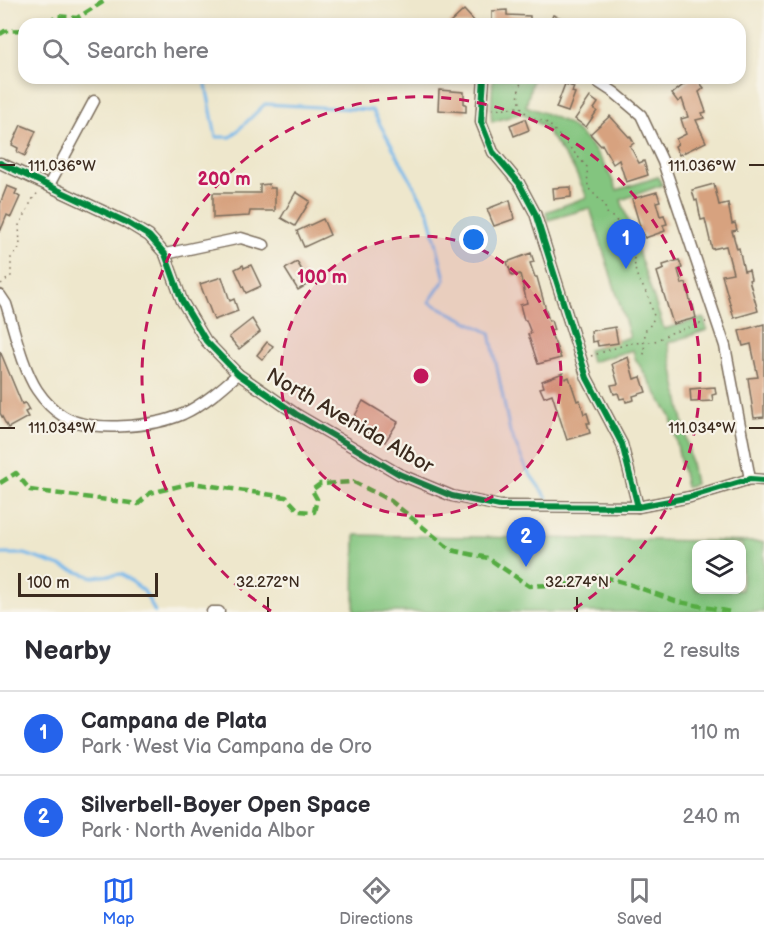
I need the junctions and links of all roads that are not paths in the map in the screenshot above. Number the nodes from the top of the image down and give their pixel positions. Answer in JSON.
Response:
{"nodes":[{"id":1,"x":484,"y":84,"type":"edge"},
{"id":2,"x":601,"y":84,"type":"edge"},
{"id":3,"x":94,"y":101,"type":"dead end"},
{"id":4,"x":0,"y":163,"type":"edge"},
{"id":5,"x":49,"y":185,"type":"junction"},
{"id":6,"x":264,"y":245,"type":"dead end"},
{"id":7,"x":165,"y":254,"type":"junction"},
{"id":8,"x":0,"y":295,"type":"edge"},
{"id":9,"x":238,"y":374,"type":"junction"},
{"id":10,"x":750,"y":479,"type":"junction"},
{"id":11,"x":764,"y":480,"type":"edge"},
{"id":12,"x":638,"y":507,"type":"junction"},
{"id":13,"x":212,"y":612,"type":"edge"},
{"id":14,"x":219,"y":612,"type":"edge"}],
"edges":[{"from":1,"to":12,"type":"street"},
{"from":2,"to":10,"type":"street"},
{"from":3,"to":5,"type":"street"},
{"from":4,"to":5,"type":"street"},
{"from":5,"to":7,"type":"street"},
{"from":6,"to":7,"type":"street"},
{"from":7,"to":9,"type":"street","name":"North Avenida Albor"},
{"from":8,"to":9,"type":"street"},
{"from":9,"to":12,"type":"street","name":"North Avenida Albor"},
{"from":10,"to":11,"type":"street","name":"North Avenida Albor"},
{"from":10,"to":12,"type":"street","name":"North Avenida Albor"},
{"from":13,"to":14,"type":"street"}]}
